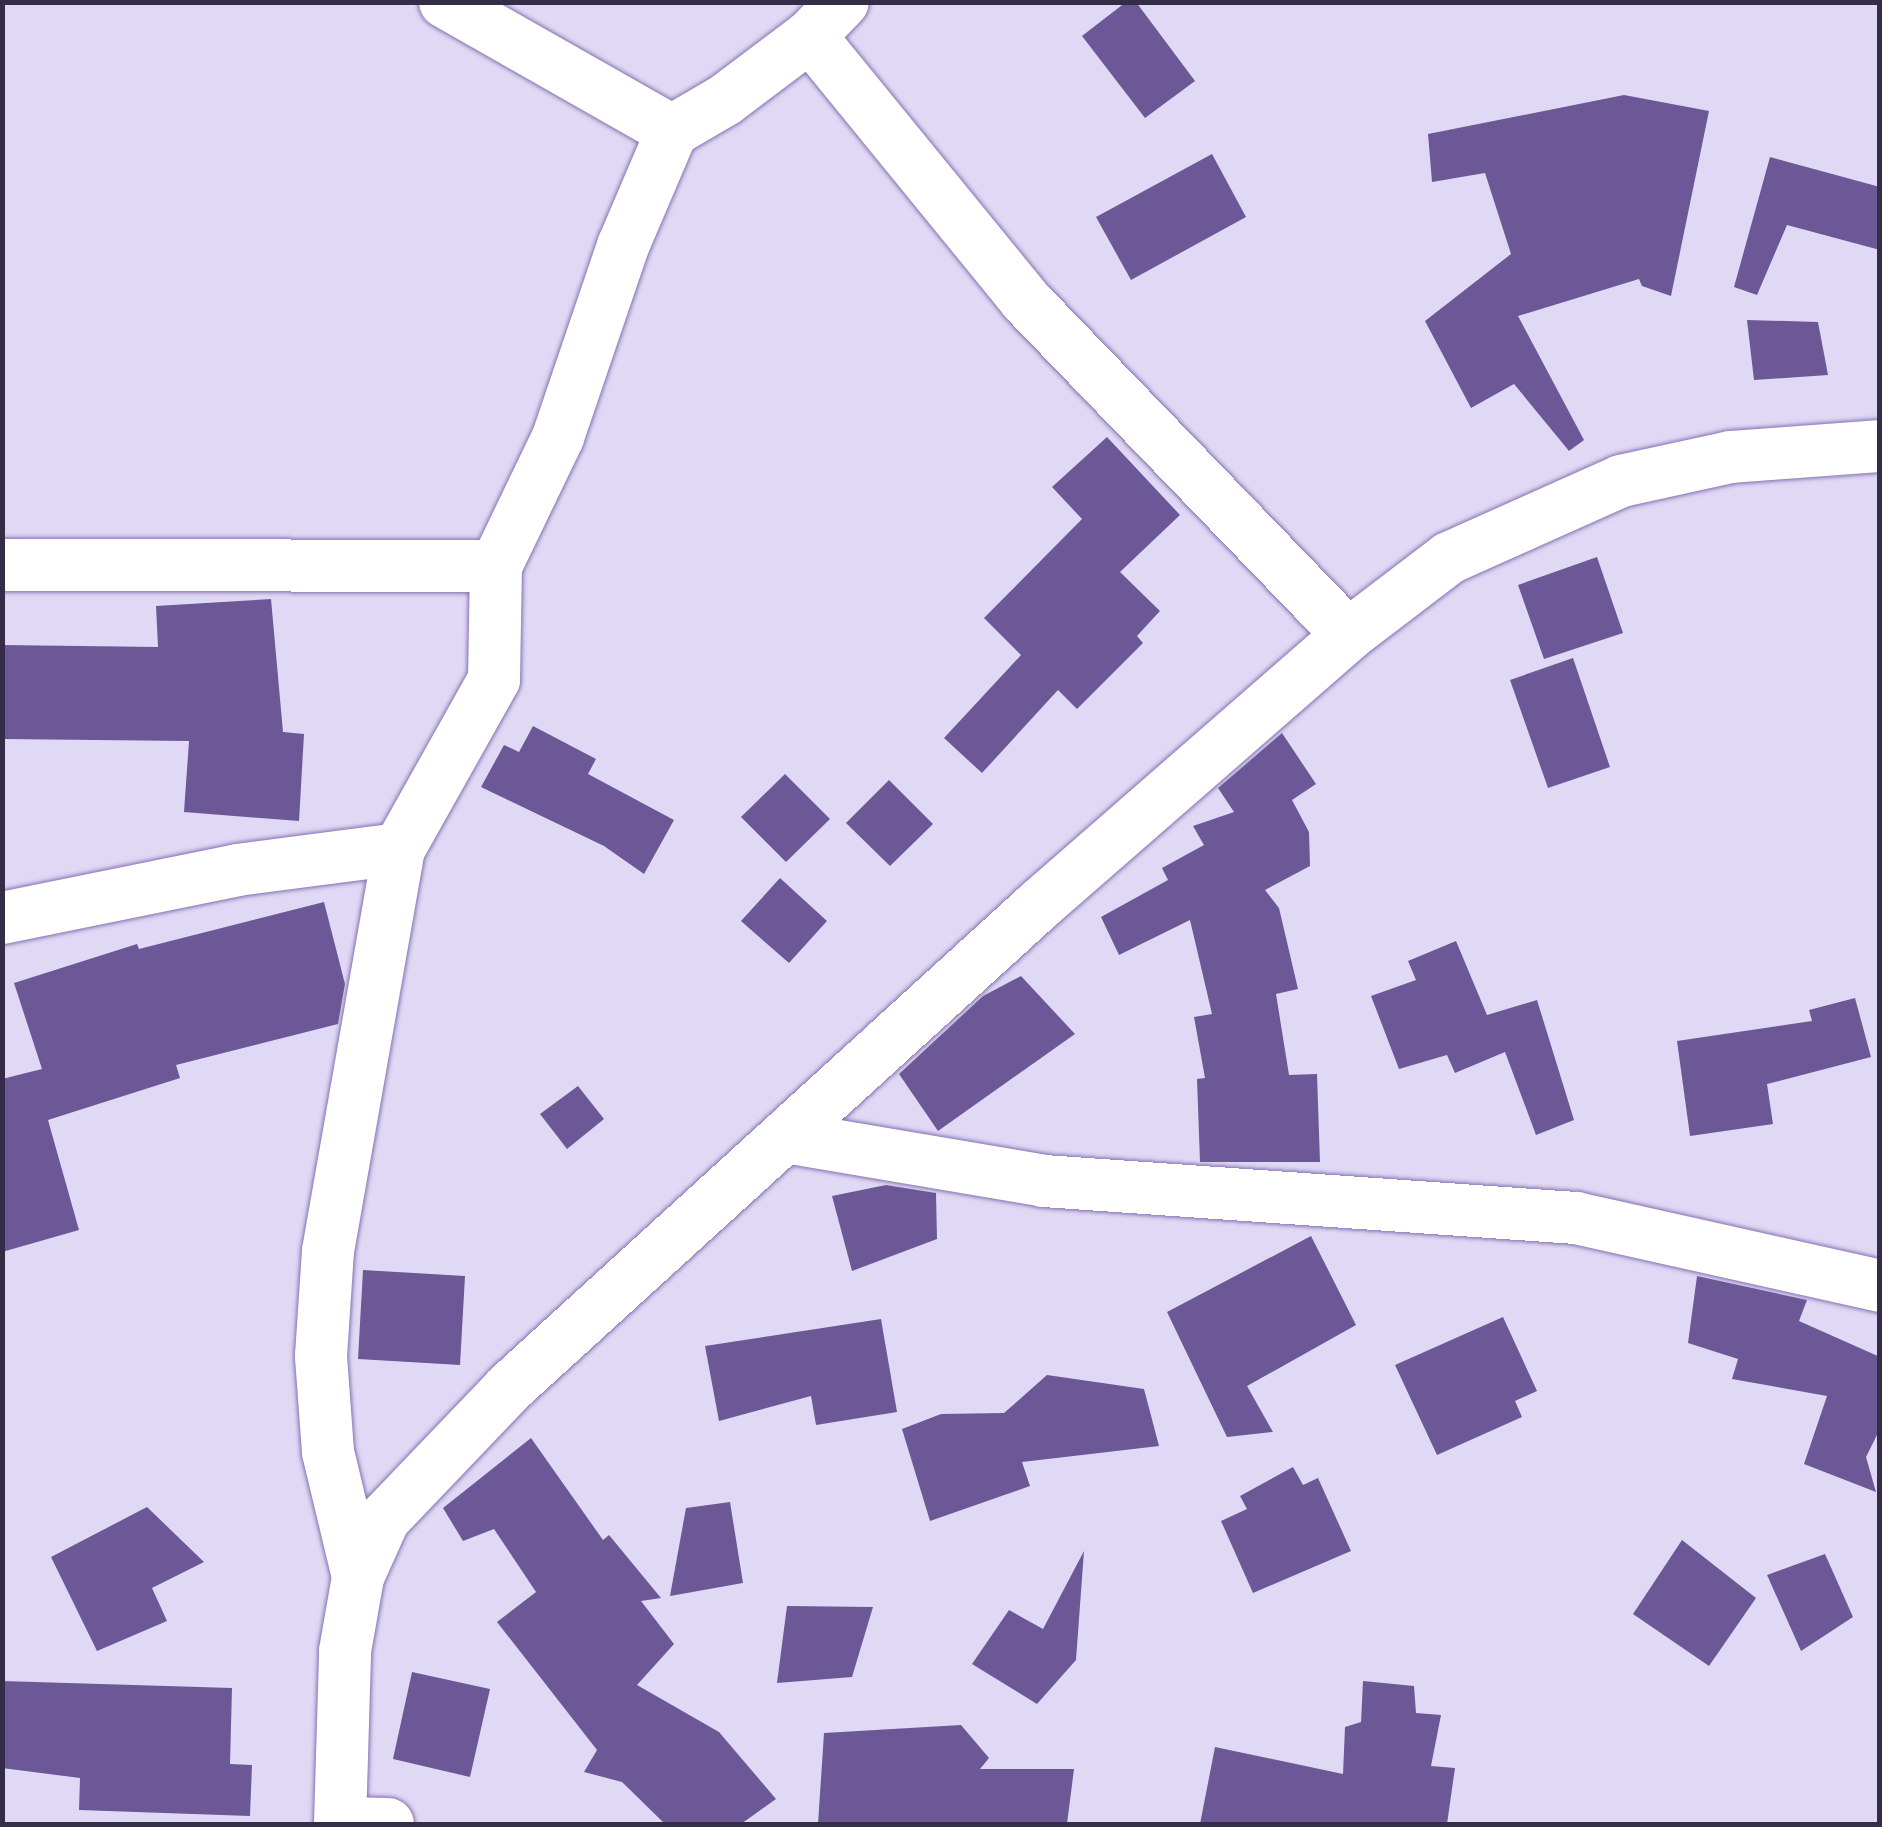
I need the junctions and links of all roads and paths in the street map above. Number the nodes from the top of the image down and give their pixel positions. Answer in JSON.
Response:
{"nodes":[{"id":1,"x":445,"y":2,"type":"edge"},
{"id":2,"x":826,"y":19,"type":"edge"},
{"id":3,"x":672,"y":131,"type":"junction"},
{"id":4,"x":1880,"y":446,"type":"edge"},
{"id":5,"x":2,"y":564,"type":"edge"},
{"id":6,"x":496,"y":566,"type":"junction"},
{"id":7,"x":1348,"y":635,"type":"junction"},
{"id":8,"x":399,"y":849,"type":"junction"},
{"id":9,"x":2,"y":918,"type":"edge"},
{"id":10,"x":785,"y":1138,"type":"junction"},
{"id":11,"x":1880,"y":1286,"type":"edge"},
{"id":12,"x":358,"y":1577,"type":"junction"},
{"id":13,"x":356,"y":1824,"type":"edge"}],
"edges":[{"from":1,"to":3,"type":"street"},
{"from":2,"to":3,"type":"street"},
{"from":2,"to":7,"type":"street"},
{"from":3,"to":6,"type":"street"},
{"from":4,"to":7,"type":"street"},
{"from":5,"to":6,"type":"street"},
{"from":6,"to":8,"type":"street"},
{"from":7,"to":10,"type":"street"},
{"from":8,"to":9,"type":"street"},
{"from":8,"to":12,"type":"street"},
{"from":10,"to":11,"type":"street"},
{"from":10,"to":12,"type":"street"},
{"from":12,"to":13,"type":"street"}]}
